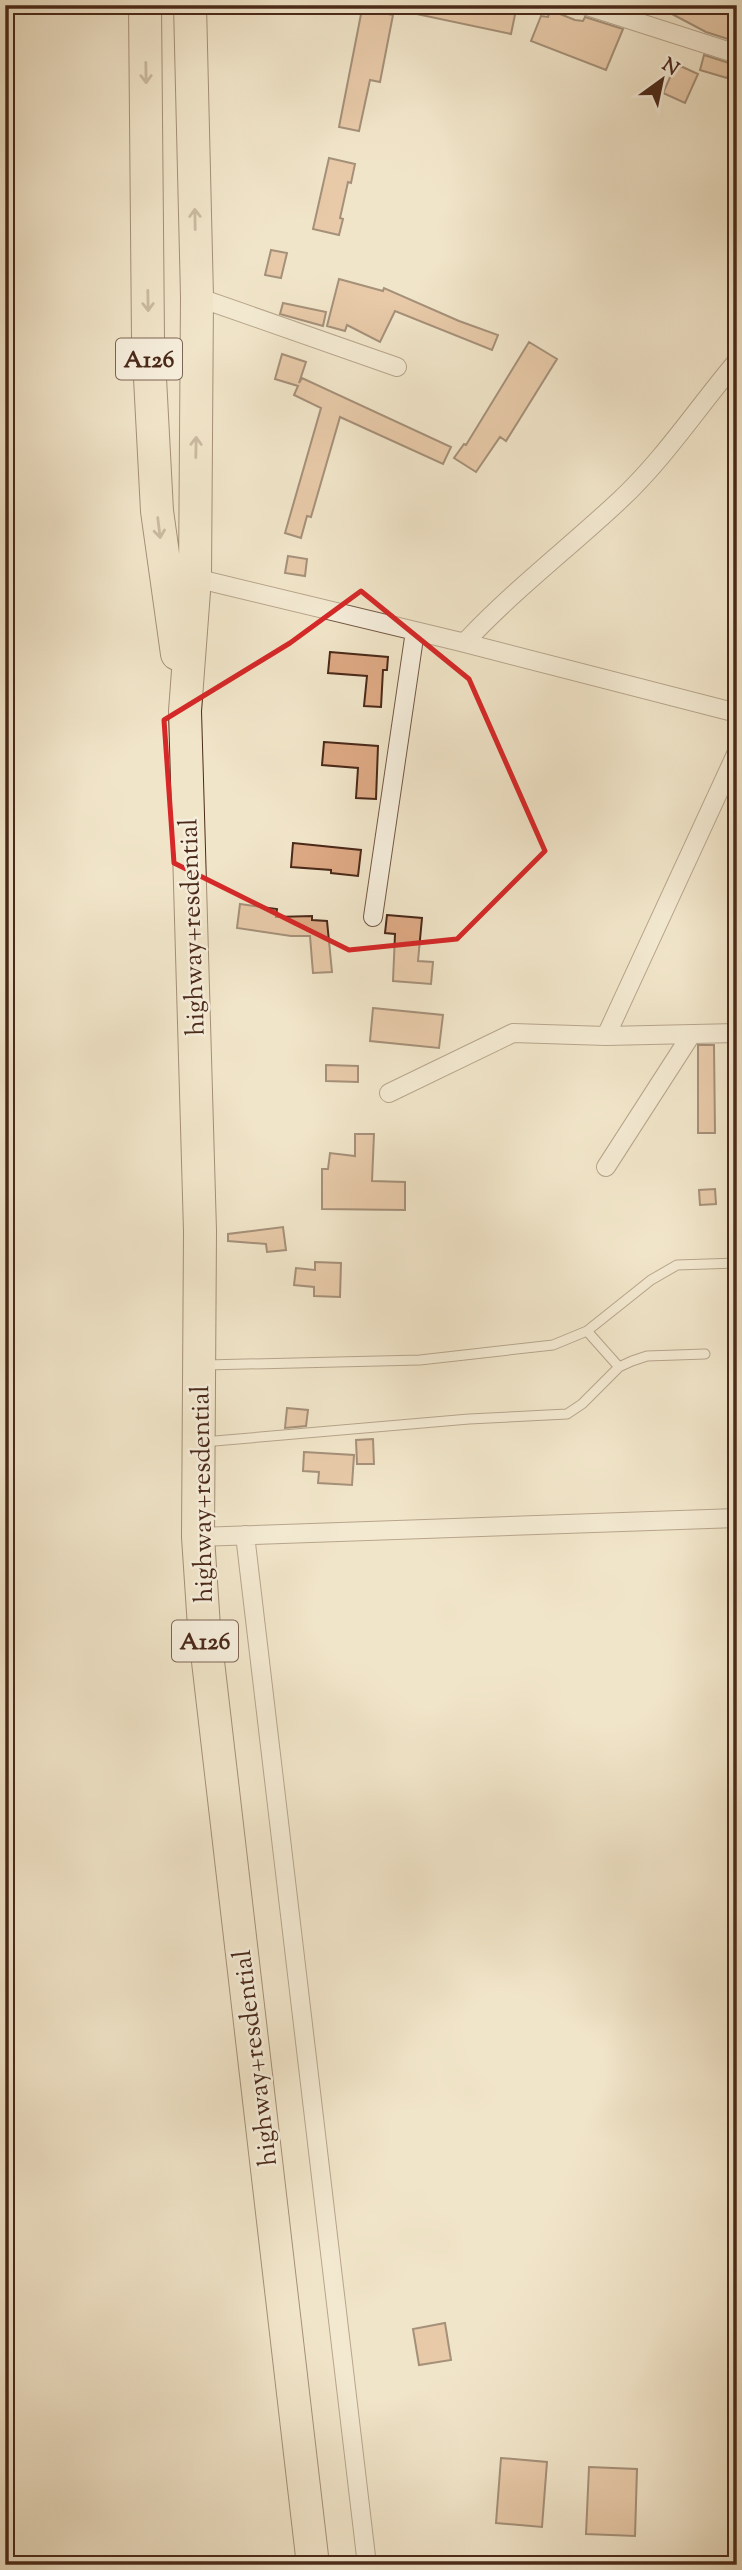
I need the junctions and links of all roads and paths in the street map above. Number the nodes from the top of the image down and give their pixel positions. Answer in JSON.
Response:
{"nodes":[{"id":1,"x":145,"y":5,"type":"edge"},
{"id":2,"x":190,"y":5,"type":"edge"},
{"id":3,"x":584,"y":5,"type":"edge"},
{"id":4,"x":737,"y":54,"type":"edge"},
{"id":5,"x":197,"y":297,"type":"junction"},
{"id":6,"x":737,"y":361,"type":"edge"},
{"id":7,"x":397,"y":367,"type":"dead end"},
{"id":8,"x":195,"y":578,"type":"junction"},
{"id":9,"x":415,"y":631,"type":"junction"},
{"id":10,"x":461,"y":642,"type":"junction"},
{"id":11,"x":185,"y":711,"type":"junction"},
{"id":12,"x":737,"y":713,"type":"edge"},
{"id":13,"x":737,"y":752,"type":"edge"},
{"id":14,"x":373,"y":917,"type":"dead end"},
{"id":15,"x":737,"y":1033,"type":"edge"},
{"id":16,"x":691,"y":1035,"type":"junction"},
{"id":17,"x":606,"y":1036,"type":"junction"},
{"id":18,"x":389,"y":1093,"type":"dead end"},
{"id":19,"x":606,"y":1167,"type":"dead end"},
{"id":20,"x":737,"y":1263,"type":"edge"},
{"id":21,"x":587,"y":1331,"type":"junction"},
{"id":22,"x":705,"y":1354,"type":"dead end"},
{"id":23,"x":200,"y":1365,"type":"junction"},
{"id":24,"x":619,"y":1367,"type":"junction"},
{"id":25,"x":198,"y":1442,"type":"junction"},
{"id":26,"x":737,"y":1518,"type":"edge"},
{"id":27,"x":245,"y":1535,"type":"junction"},
{"id":28,"x":198,"y":1537,"type":"junction"},
{"id":29,"x":313,"y":2565,"type":"edge"},
{"id":30,"x":367,"y":2565,"type":"edge"}],
"edges":[{"from":1,"to":11,"type":"highway","number":"A126","one_way":true},
{"from":5,"to":2,"type":"highway","number":"A126","one_way":true},
{"from":3,"to":4,"type":"street"},
{"from":5,"to":7,"type":"street"},
{"from":8,"to":5,"type":"highway","number":"A126","one_way":true},
{"from":6,"to":10,"type":"street"},
{"from":8,"to":9,"type":"street"},
{"from":8,"to":11,"type":"highway","number":"A126"},
{"from":9,"to":10,"type":"street"},
{"from":9,"to":14,"type":"street"},
{"from":10,"to":12,"type":"street"},
{"from":11,"to":23,"type":"highway","name":"highway+resdential","number":"A126"},
{"from":13,"to":17,"type":"street"},
{"from":15,"to":16,"type":"street"},
{"from":16,"to":17,"type":"street"},
{"from":16,"to":19,"type":"street"},
{"from":17,"to":18,"type":"street"},
{"from":20,"to":21,"type":"lane"},
{"from":21,"to":23,"type":"lane"},
{"from":21,"to":24,"type":"lane"},
{"from":22,"to":24,"type":"lane"},
{"from":23,"to":25,"type":"highway","name":"highway+resdential","number":"A126"},
{"from":24,"to":25,"type":"lane"},
{"from":25,"to":28,"type":"highway","name":"highway+resdential","number":"A126"},
{"from":26,"to":27,"type":"street"},
{"from":27,"to":28,"type":"street"},
{"from":27,"to":30,"type":"street"},
{"from":28,"to":29,"type":"highway","name":"highway+resdential","number":"A126"}]}
